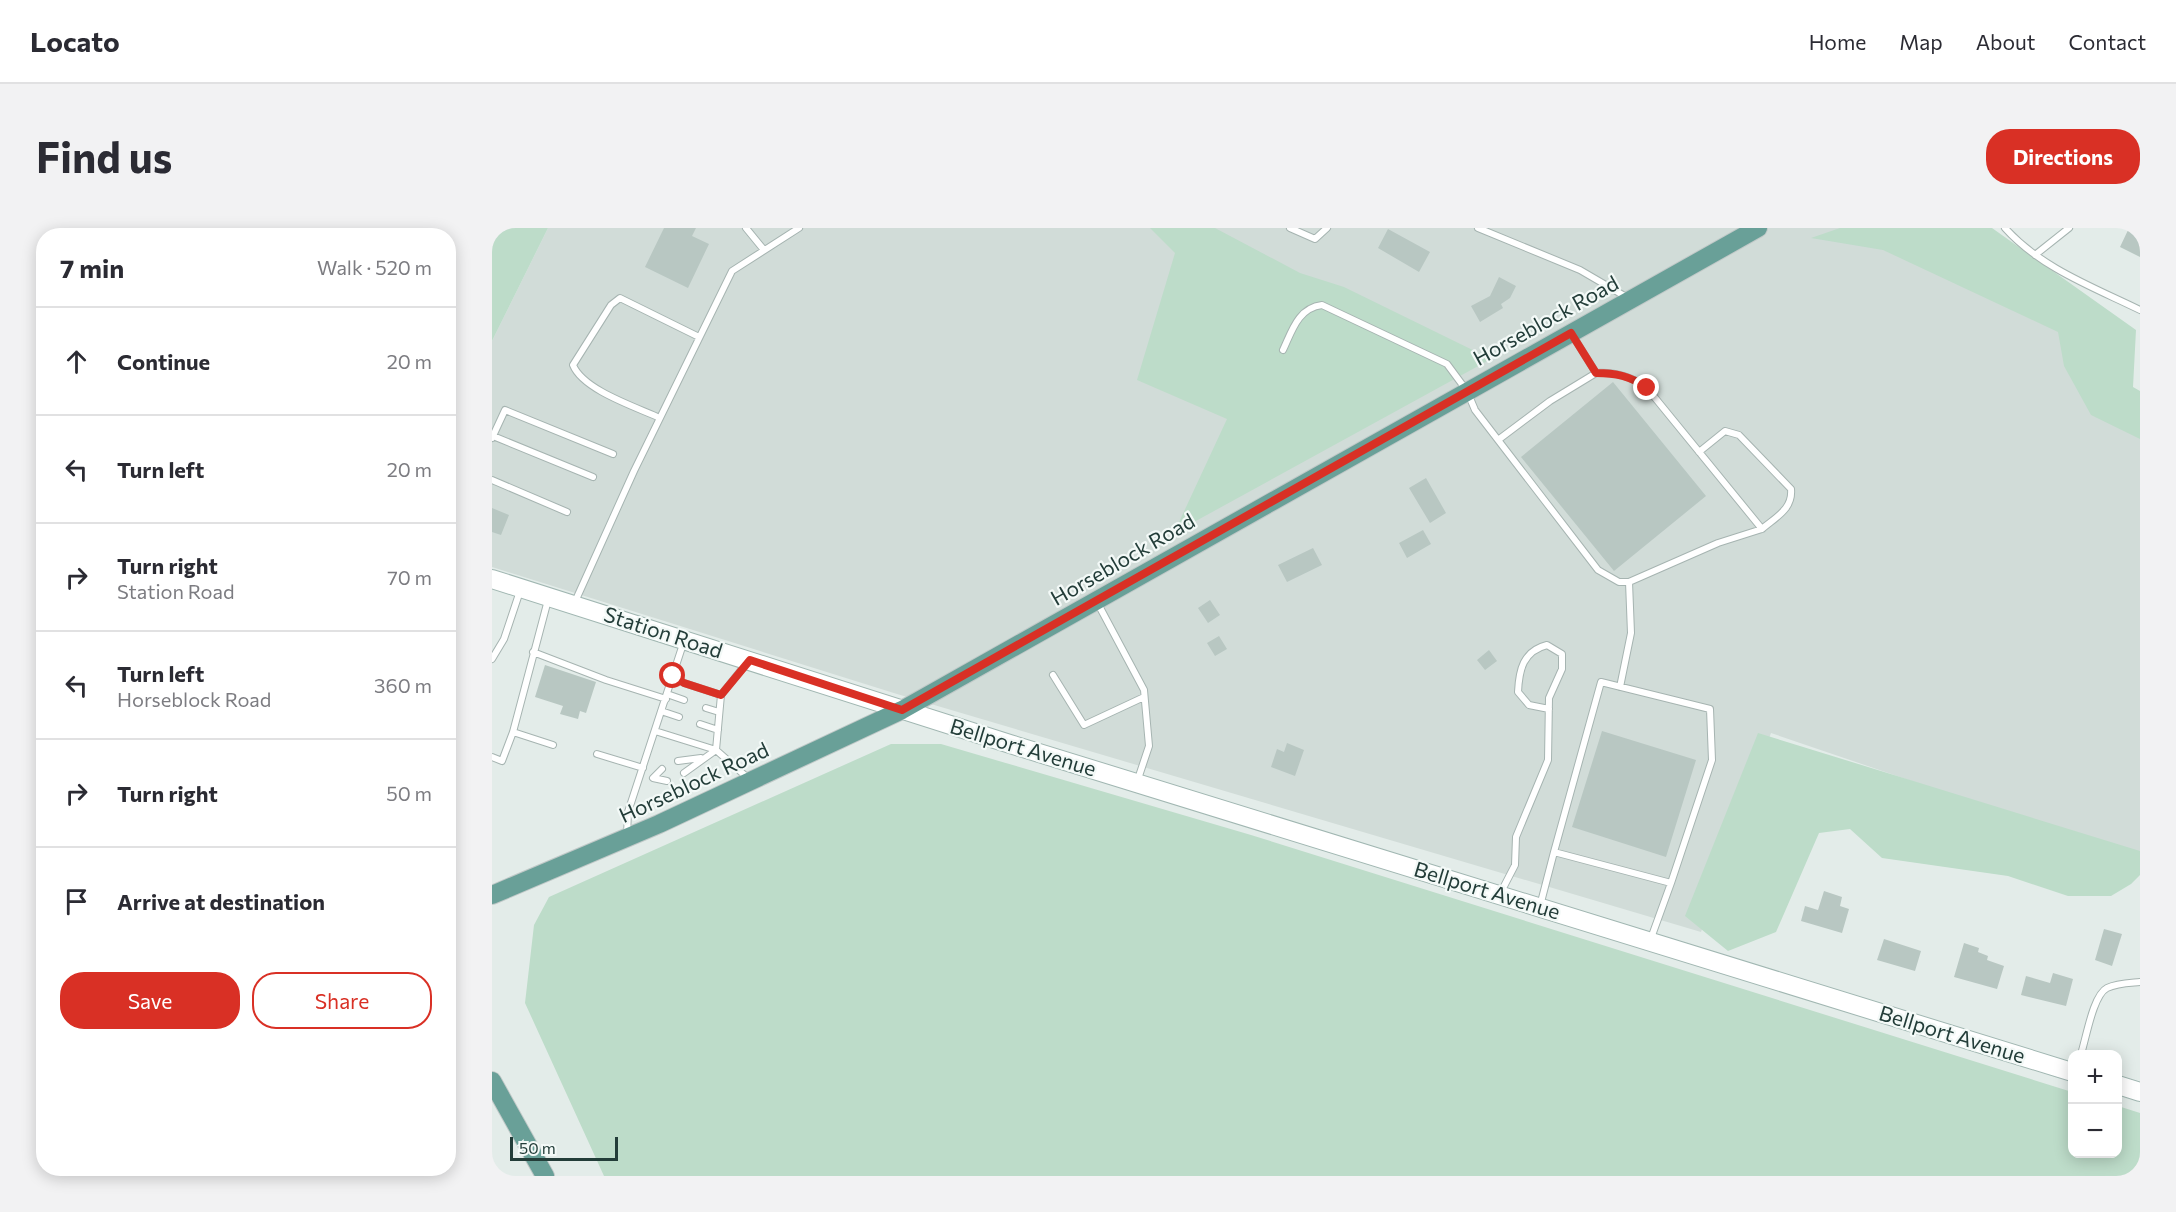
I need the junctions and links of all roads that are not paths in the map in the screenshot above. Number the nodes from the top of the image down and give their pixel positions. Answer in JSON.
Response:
{"nodes":[{"id":1,"x":746,"y":228,"type":"edge"},
{"id":2,"x":799,"y":228,"type":"edge"},
{"id":3,"x":1290,"y":228,"type":"edge"},
{"id":4,"x":1327,"y":228,"type":"edge"},
{"id":5,"x":1478,"y":228,"type":"edge"},
{"id":6,"x":1758,"y":228,"type":"edge"},
{"id":7,"x":2005,"y":228,"type":"edge"},
{"id":8,"x":2069,"y":228,"type":"edge"},
{"id":9,"x":1489,"y":230,"type":"edge"},
{"id":10,"x":764,"y":250,"type":"junction"},
{"id":11,"x":2035,"y":255,"type":"junction"},
{"id":12,"x":1631,"y":299,"type":"junction"},
{"id":13,"x":2140,"y":310,"type":"edge"},
{"id":14,"x":1571,"y":333,"type":"junction"},
{"id":15,"x":699,"y":337,"type":"junction"},
{"id":16,"x":1283,"y":350,"type":"dead end"},
{"id":17,"x":1596,"y":373,"type":"junction"},
{"id":18,"x":1467,"y":391,"type":"junction"},
{"id":19,"x":660,"y":418,"type":"junction"},
{"id":20,"x":492,"y":437,"type":"edge"},
{"id":21,"x":1498,"y":440,"type":"junction"},
{"id":22,"x":1700,"y":452,"type":"junction"},
{"id":23,"x":613,"y":454,"type":"dead end"},
{"id":24,"x":593,"y":477,"type":"dead end"},
{"id":25,"x":492,"y":480,"type":"edge"},
{"id":26,"x":567,"y":512,"type":"dead end"},
{"id":27,"x":1762,"y":529,"type":"junction"},
{"id":28,"x":492,"y":579,"type":"edge"},
{"id":29,"x":1629,"y":582,"type":"junction"},
{"id":30,"x":521,"y":588,"type":"junction"},
{"id":31,"x":549,"y":597,"type":"junction"},
{"id":32,"x":1096,"y":602,"type":"junction"},
{"id":33,"x":574,"y":605,"type":"junction"},
{"id":34,"x":684,"y":640,"type":"junction"},
{"id":35,"x":533,"y":652,"type":"junction"},
{"id":36,"x":492,"y":659,"type":"edge"},
{"id":37,"x":750,"y":660,"type":"junction"},
{"id":38,"x":1053,"y":675,"type":"dead end"},
{"id":39,"x":673,"y":676,"type":"junction"},
{"id":40,"x":1620,"y":687,"type":"junction"},
{"id":41,"x":721,"y":695,"type":"junction"},
{"id":42,"x":666,"y":696,"type":"junction"},
{"id":43,"x":1144,"y":697,"type":"junction"},
{"id":44,"x":684,"y":700,"type":"dead end"},
{"id":45,"x":706,"y":708,"type":"dead end"},
{"id":46,"x":1549,"y":709,"type":"junction"},
{"id":47,"x":902,"y":710,"type":"junction"},
{"id":48,"x":662,"y":711,"type":"junction"},
{"id":49,"x":719,"y":712,"type":"junction"},
{"id":50,"x":678,"y":717,"type":"dead end"},
{"id":51,"x":700,"y":724,"type":"dead end"},
{"id":52,"x":718,"y":730,"type":"junction"},
{"id":53,"x":655,"y":731,"type":"junction"},
{"id":54,"x":513,"y":732,"type":"junction"},
{"id":55,"x":553,"y":745,"type":"dead end"},
{"id":56,"x":716,"y":750,"type":"junction"},
{"id":57,"x":597,"y":754,"type":"dead end"},
{"id":58,"x":492,"y":757,"type":"edge"},
{"id":59,"x":703,"y":758,"type":"junction"},
{"id":60,"x":678,"y":762,"type":"dead end"},
{"id":61,"x":643,"y":768,"type":"junction"},
{"id":62,"x":662,"y":769,"type":"dead end"},
{"id":63,"x":684,"y":773,"type":"dead end"},
{"id":64,"x":640,"y":777,"type":"junction"},
{"id":65,"x":653,"y":778,"type":"junction"},
{"id":66,"x":667,"y":781,"type":"dead end"},
{"id":67,"x":752,"y":781,"type":"junction"},
{"id":68,"x":1137,"y":783,"type":"junction"},
{"id":69,"x":627,"y":839,"type":"junction"},
{"id":70,"x":1554,"y":852,"type":"junction"},
{"id":71,"x":1671,"y":882,"type":"junction"},
{"id":72,"x":495,"y":893,"type":"edge"},
{"id":73,"x":1499,"y":895,"type":"junction"},
{"id":74,"x":1540,"y":907,"type":"junction"},
{"id":75,"x":1650,"y":941,"type":"junction"},
{"id":76,"x":2140,"y":982,"type":"edge"},
{"id":77,"x":2082,"y":1050,"type":"edge"},
{"id":78,"x":2068,"y":1070,"type":"edge"},
{"id":79,"x":492,"y":1082,"type":"edge"},
{"id":80,"x":2122,"y":1086,"type":"edge"},
{"id":81,"x":2140,"y":1092,"type":"edge"},
{"id":82,"x":545,"y":1176,"type":"edge"}],
"edges":[{"from":1,"to":10,"type":"lane"},
{"from":2,"to":10,"type":"lane"},
{"from":3,"to":4,"type":"lane"},
{"from":5,"to":9,"type":"lane"},
{"from":6,"to":12,"type":"main road","name":"Horseblock Road"},
{"from":7,"to":11,"type":"lane"},
{"from":8,"to":11,"type":"lane"},
{"from":9,"to":12,"type":"lane"},
{"from":10,"to":15,"type":"lane"},
{"from":11,"to":13,"type":"lane"},
{"from":12,"to":14,"type":"main road","name":"Horseblock Road"},
{"from":14,"to":17,"type":"lane"},
{"from":14,"to":18,"type":"main road","name":"Horseblock Road"},
{"from":15,"to":19,"type":"lane"},
{"from":15,"to":19,"type":"lane"},
{"from":16,"to":18,"type":"lane"},
{"from":17,"to":21,"type":"lane"},
{"from":17,"to":22,"type":"lane"},
{"from":18,"to":21,"type":"lane"},
{"from":18,"to":32,"type":"main road","name":"Horseblock Road"},
{"from":19,"to":33,"type":"lane"},
{"from":20,"to":23,"type":"lane"},
{"from":20,"to":24,"type":"lane"},
{"from":21,"to":29,"type":"lane"},
{"from":22,"to":27,"type":"lane"},
{"from":22,"to":27,"type":"lane"},
{"from":25,"to":26,"type":"lane"},
{"from":27,"to":29,"type":"lane"},
{"from":28,"to":30,"type":"main road","name":"Station Road"},
{"from":29,"to":40,"type":"lane"},
{"from":30,"to":31,"type":"main road","name":"Station Road"},
{"from":30,"to":36,"type":"lane"},
{"from":31,"to":33,"type":"main road","name":"Station Road"},
{"from":31,"to":35,"type":"lane"},
{"from":32,"to":43,"type":"lane"},
{"from":32,"to":47,"type":"main road","name":"Horseblock Road"},
{"from":33,"to":34,"type":"main road","name":"Station Road"},
{"from":34,"to":37,"type":"main road","name":"Station Road"},
{"from":34,"to":39,"type":"lane"},
{"from":35,"to":42,"type":"lane"},
{"from":35,"to":54,"type":"lane"},
{"from":37,"to":41,"type":"lane"},
{"from":37,"to":47,"type":"main road","name":"Station Road"},
{"from":38,"to":43,"type":"lane"},
{"from":39,"to":41,"type":"lane"},
{"from":39,"to":42,"type":"lane"},
{"from":40,"to":70,"type":"lane"},
{"from":40,"to":71,"type":"lane"},
{"from":41,"to":49,"type":"lane"},
{"from":42,"to":44,"type":"lane"},
{"from":42,"to":48,"type":"lane"},
{"from":43,"to":68,"type":"lane"},
{"from":45,"to":49,"type":"lane"},
{"from":46,"to":46,"type":"lane"},
{"from":46,"to":73,"type":"lane"},
{"from":47,"to":67,"type":"main road","name":"Horseblock Road"},
{"from":47,"to":68,"type":"main road","name":"Bellport Avenue"},
{"from":48,"to":50,"type":"lane"},
{"from":48,"to":53,"type":"lane"},
{"from":49,"to":52,"type":"lane"},
{"from":51,"to":52,"type":"lane"},
{"from":52,"to":56,"type":"lane"},
{"from":53,"to":56,"type":"lane"},
{"from":53,"to":61,"type":"lane"},
{"from":54,"to":55,"type":"lane"},
{"from":54,"to":58,"type":"lane"},
{"from":56,"to":59,"type":"lane"},
{"from":56,"to":67,"type":"lane"},
{"from":57,"to":61,"type":"lane"},
{"from":59,"to":60,"type":"lane"},
{"from":59,"to":63,"type":"lane"},
{"from":61,"to":64,"type":"lane"},
{"from":62,"to":65,"type":"lane"},
{"from":64,"to":65,"type":"lane"},
{"from":64,"to":69,"type":"lane"},
{"from":65,"to":66,"type":"lane"},
{"from":67,"to":69,"type":"main road","name":"Horseblock Road"},
{"from":68,"to":73,"type":"main road","name":"Bellport Avenue"},
{"from":69,"to":72,"type":"main road","name":"Horseblock Road"},
{"from":70,"to":71,"type":"lane"},
{"from":70,"to":74,"type":"lane"},
{"from":71,"to":75,"type":"lane"},
{"from":73,"to":74,"type":"main road","name":"Bellport Avenue"},
{"from":74,"to":75,"type":"main road","name":"Bellport Avenue"},
{"from":75,"to":78,"type":"main road","name":"Bellport Avenue"},
{"from":76,"to":77,"type":"lane"},
{"from":79,"to":82,"type":"main road"},
{"from":80,"to":81,"type":"main road"}]}
